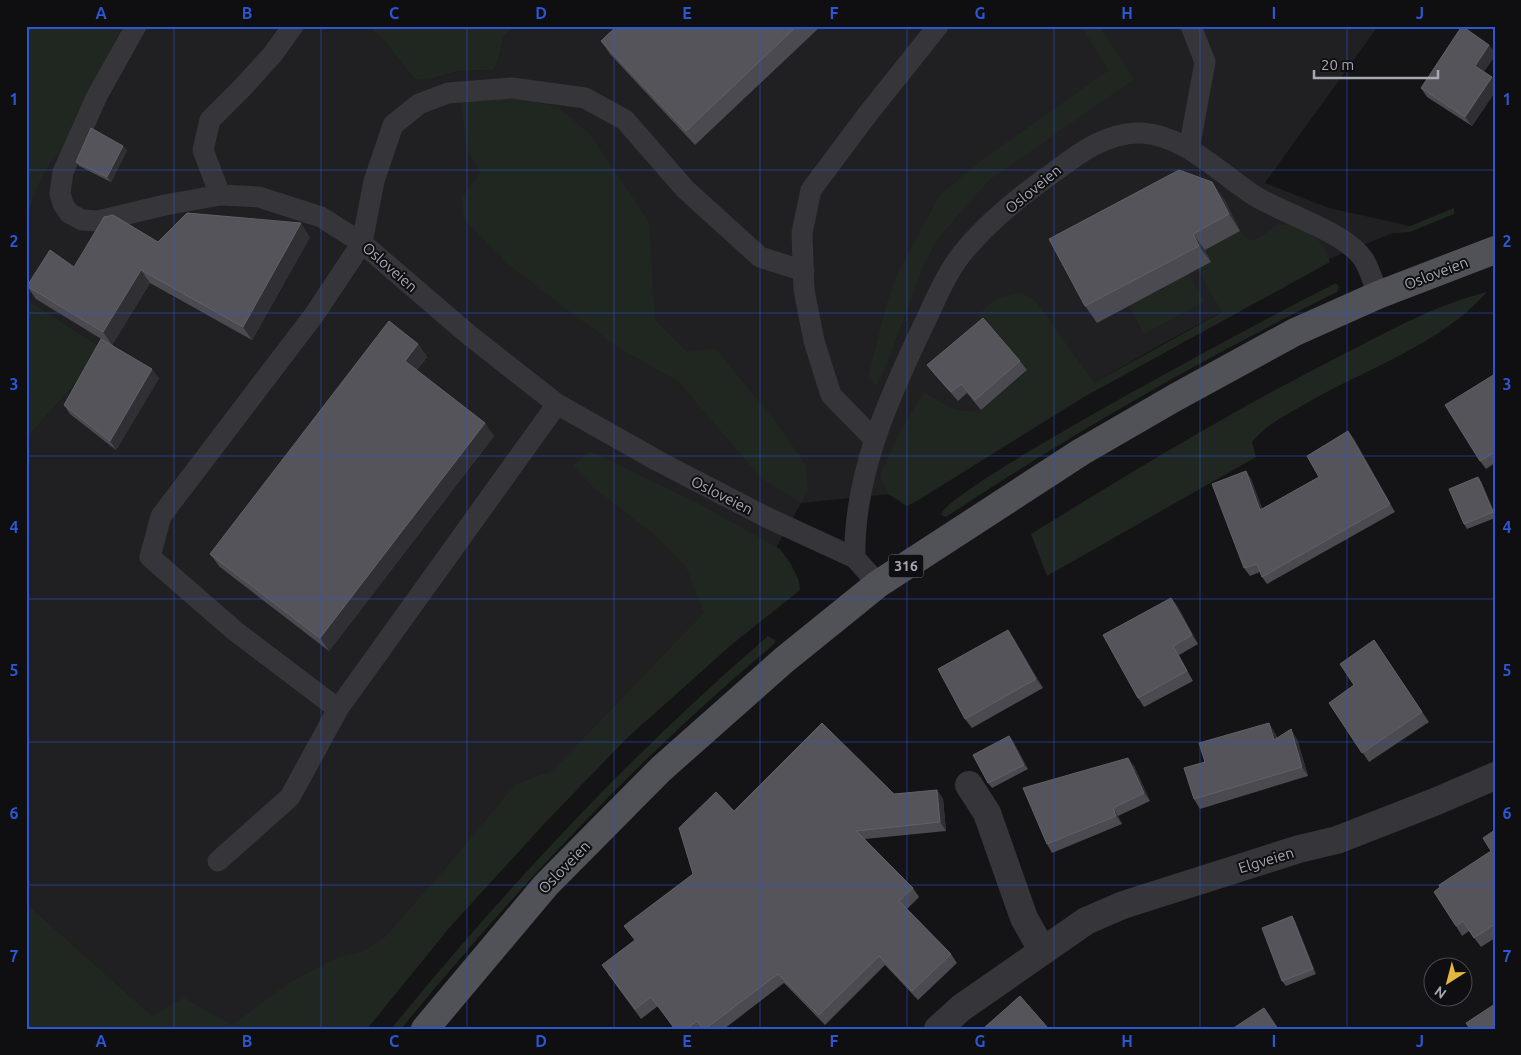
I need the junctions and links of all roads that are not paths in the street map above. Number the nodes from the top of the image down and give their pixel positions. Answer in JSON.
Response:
{"nodes":[{"id":1,"x":136,"y":26,"type":"edge"},
{"id":2,"x":293,"y":26,"type":"edge"},
{"id":3,"x":938,"y":26,"type":"edge"},
{"id":4,"x":1191,"y":26,"type":"edge"},
{"id":5,"x":1189,"y":148,"type":"junction"},
{"id":6,"x":220,"y":196,"type":"junction"},
{"id":7,"x":362,"y":243,"type":"junction"},
{"id":8,"x":1495,"y":250,"type":"edge"},
{"id":9,"x":804,"y":271,"type":"junction"},
{"id":10,"x":1378,"y":296,"type":"junction"},
{"id":11,"x":557,"y":404,"type":"junction"},
{"id":12,"x":874,"y":440,"type":"junction"},
{"id":13,"x":855,"y":558,"type":"junction"},
{"id":14,"x":878,"y":584,"type":"junction"},
{"id":15,"x":338,"y":709,"type":"junction"},
{"id":16,"x":1495,"y":776,"type":"edge"},
{"id":17,"x":969,"y":785,"type":"dead end"},
{"id":18,"x":218,"y":861,"type":"dead end"},
{"id":19,"x":1042,"y":950,"type":"junction"},
{"id":20,"x":425,"y":1029,"type":"edge"},
{"id":21,"x":938,"y":1029,"type":"edge"}],
"edges":[{"from":1,"to":6,"type":"lane","name":"Osloveien"},
{"from":2,"to":6,"type":"lane"},
{"from":3,"to":9,"type":"lane"},
{"from":4,"to":5,"type":"lane"},
{"from":5,"to":10,"type":"lane","name":"Osloveien"},
{"from":5,"to":12,"type":"lane","name":"Osloveien"},
{"from":6,"to":7,"type":"lane","name":"Osloveien"},
{"from":7,"to":9,"type":"lane"},
{"from":7,"to":11,"type":"lane","name":"Osloveien"},
{"from":7,"to":15,"type":"lane"},
{"from":8,"to":10,"type":"main road","name":"Osloveien","number":"316"},
{"from":9,"to":12,"type":"lane"},
{"from":10,"to":14,"type":"main road","name":"Osloveien","number":"316"},
{"from":11,"to":13,"type":"lane","name":"Osloveien"},
{"from":11,"to":15,"type":"lane"},
{"from":12,"to":13,"type":"lane","name":"Osloveien"},
{"from":13,"to":14,"type":"lane","name":"Osloveien"},
{"from":14,"to":20,"type":"main road","name":"Osloveien","number":"316"},
{"from":15,"to":18,"type":"lane"},
{"from":16,"to":19,"type":"street","name":"Elgveien"},
{"from":17,"to":19,"type":"street"},
{"from":19,"to":21,"type":"street","name":"Elgveien"}]}
